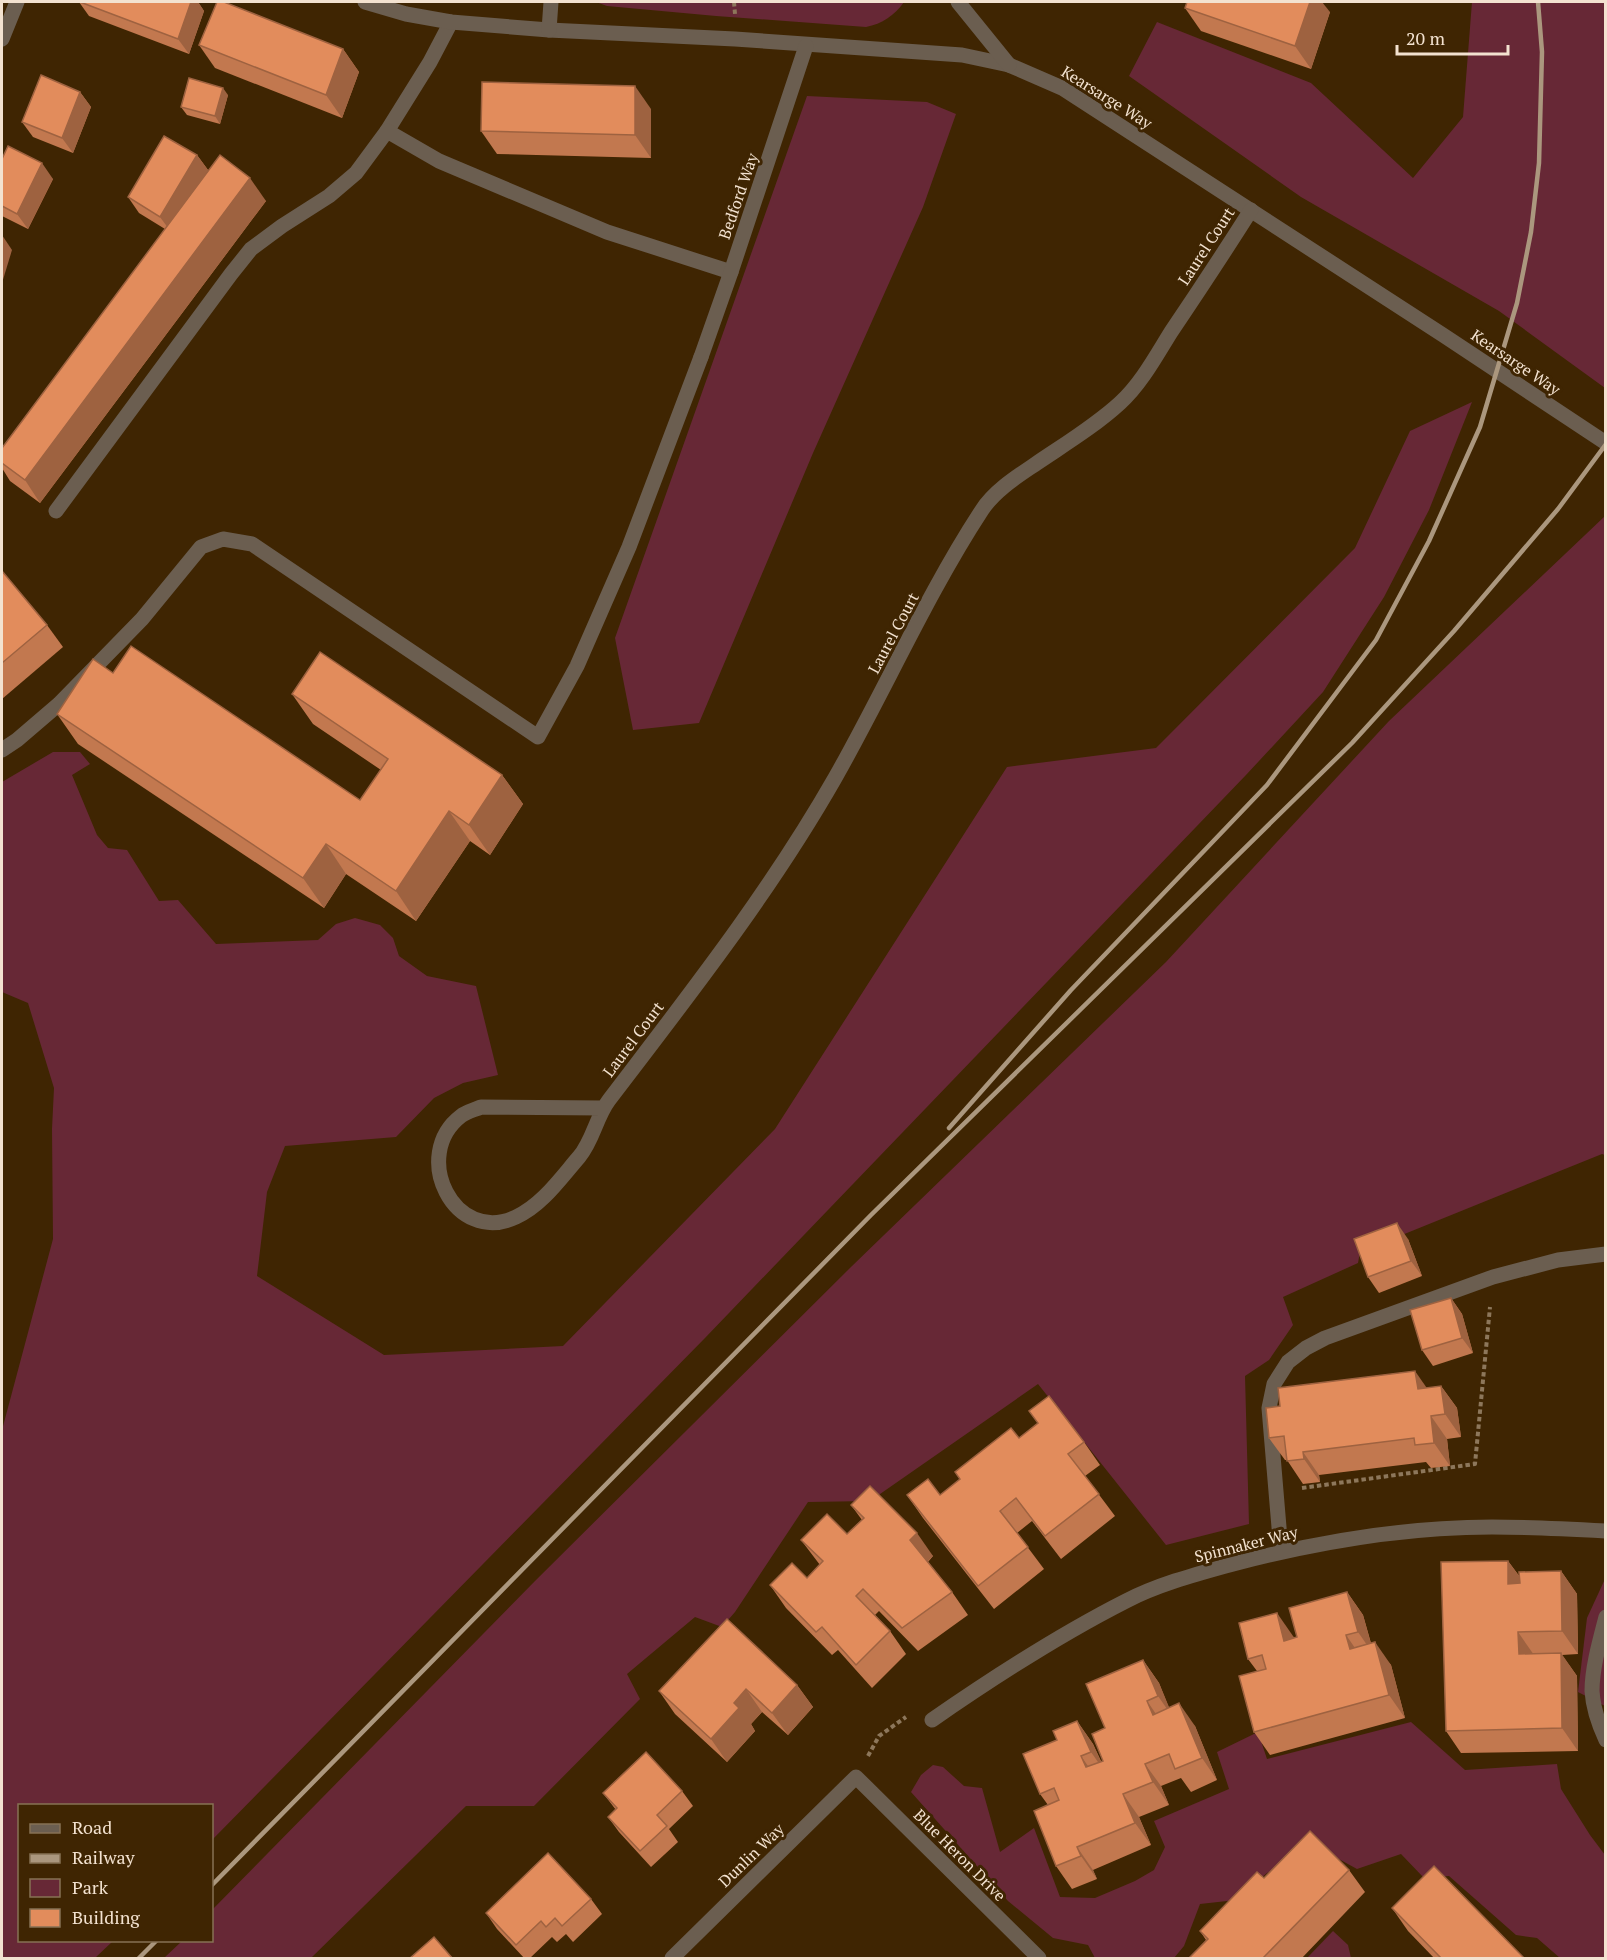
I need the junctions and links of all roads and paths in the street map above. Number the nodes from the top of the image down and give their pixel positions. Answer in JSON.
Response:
{"nodes":[{"id":1,"x":16,"y":2,"type":"edge"},
{"id":2,"x":365,"y":2,"type":"edge"},
{"id":3,"x":551,"y":2,"type":"edge"},
{"id":4,"x":734,"y":2,"type":"edge"},
{"id":5,"x":958,"y":2,"type":"edge"},
{"id":6,"x":735,"y":15,"type":"dead end"},
{"id":7,"x":451,"y":22,"type":"junction"},
{"id":8,"x":549,"y":30,"type":"junction"},
{"id":9,"x":2,"y":39,"type":"edge"},
{"id":10,"x":806,"y":46,"type":"junction"},
{"id":11,"x":1009,"y":65,"type":"junction"},
{"id":12,"x":387,"y":130,"type":"junction"},
{"id":13,"x":1251,"y":210,"type":"junction"},
{"id":14,"x":731,"y":272,"type":"junction"},
{"id":15,"x":1605,"y":443,"type":"edge"},
{"id":16,"x":56,"y":511,"type":"dead end"},
{"id":17,"x":2,"y":750,"type":"edge"},
{"id":18,"x":603,"y":1108,"type":"junction"},
{"id":19,"x":1605,"y":1254,"type":"edge"},
{"id":20,"x":1493,"y":1277,"type":"junction"},
{"id":21,"x":1276,"y":1491,"type":"junction"},
{"id":22,"x":1605,"y":1532,"type":"edge"},
{"id":23,"x":1281,"y":1551,"type":"junction"},
{"id":24,"x":1605,"y":1617,"type":"edge"},
{"id":25,"x":911,"y":1714,"type":"dead end"},
{"id":26,"x":932,"y":1719,"type":"dead end"},
{"id":27,"x":1605,"y":1740,"type":"edge"},
{"id":28,"x":856,"y":1777,"type":"junction"},
{"id":29,"x":672,"y":1959,"type":"edge"},
{"id":30,"x":1039,"y":1959,"type":"edge"}],
"edges":[{"from":1,"to":9,"type":"street"},
{"from":2,"to":7,"type":"street","name":"Kearsarge Way"},
{"from":3,"to":8,"type":"street"},
{"from":4,"to":6,"type":"path"},
{"from":5,"to":11,"type":"street"},
{"from":7,"to":8,"type":"street","name":"Kearsarge Way"},
{"from":7,"to":12,"type":"street"},
{"from":8,"to":10,"type":"street","name":"Kearsarge Way"},
{"from":10,"to":11,"type":"street","name":"Kearsarge Way"},
{"from":10,"to":14,"type":"street","name":"Bedford Way"},
{"from":11,"to":13,"type":"street","name":"Kearsarge Way"},
{"from":12,"to":14,"type":"street"},
{"from":12,"to":16,"type":"street"},
{"from":13,"to":15,"type":"street","name":"Kearsarge Way"},
{"from":13,"to":18,"type":"street","name":"Laurel Court"},
{"from":14,"to":17,"type":"street","name":"Bedford Way"},
{"from":18,"to":18,"type":"street","name":"Laurel Court"},
{"from":19,"to":20,"type":"street"},
{"from":20,"to":21,"type":"street"},
{"from":20,"to":21,"type":"path"},
{"from":21,"to":23,"type":"street"},
{"from":22,"to":23,"type":"street","name":"Spinnaker Way"},
{"from":23,"to":26,"type":"street","name":"Spinnaker Way"},
{"from":24,"to":27,"type":"street"},
{"from":25,"to":28,"type":"path"},
{"from":28,"to":29,"type":"street","name":"Dunlin Way"},
{"from":28,"to":30,"type":"street","name":"Blue Heron Drive"}]}
